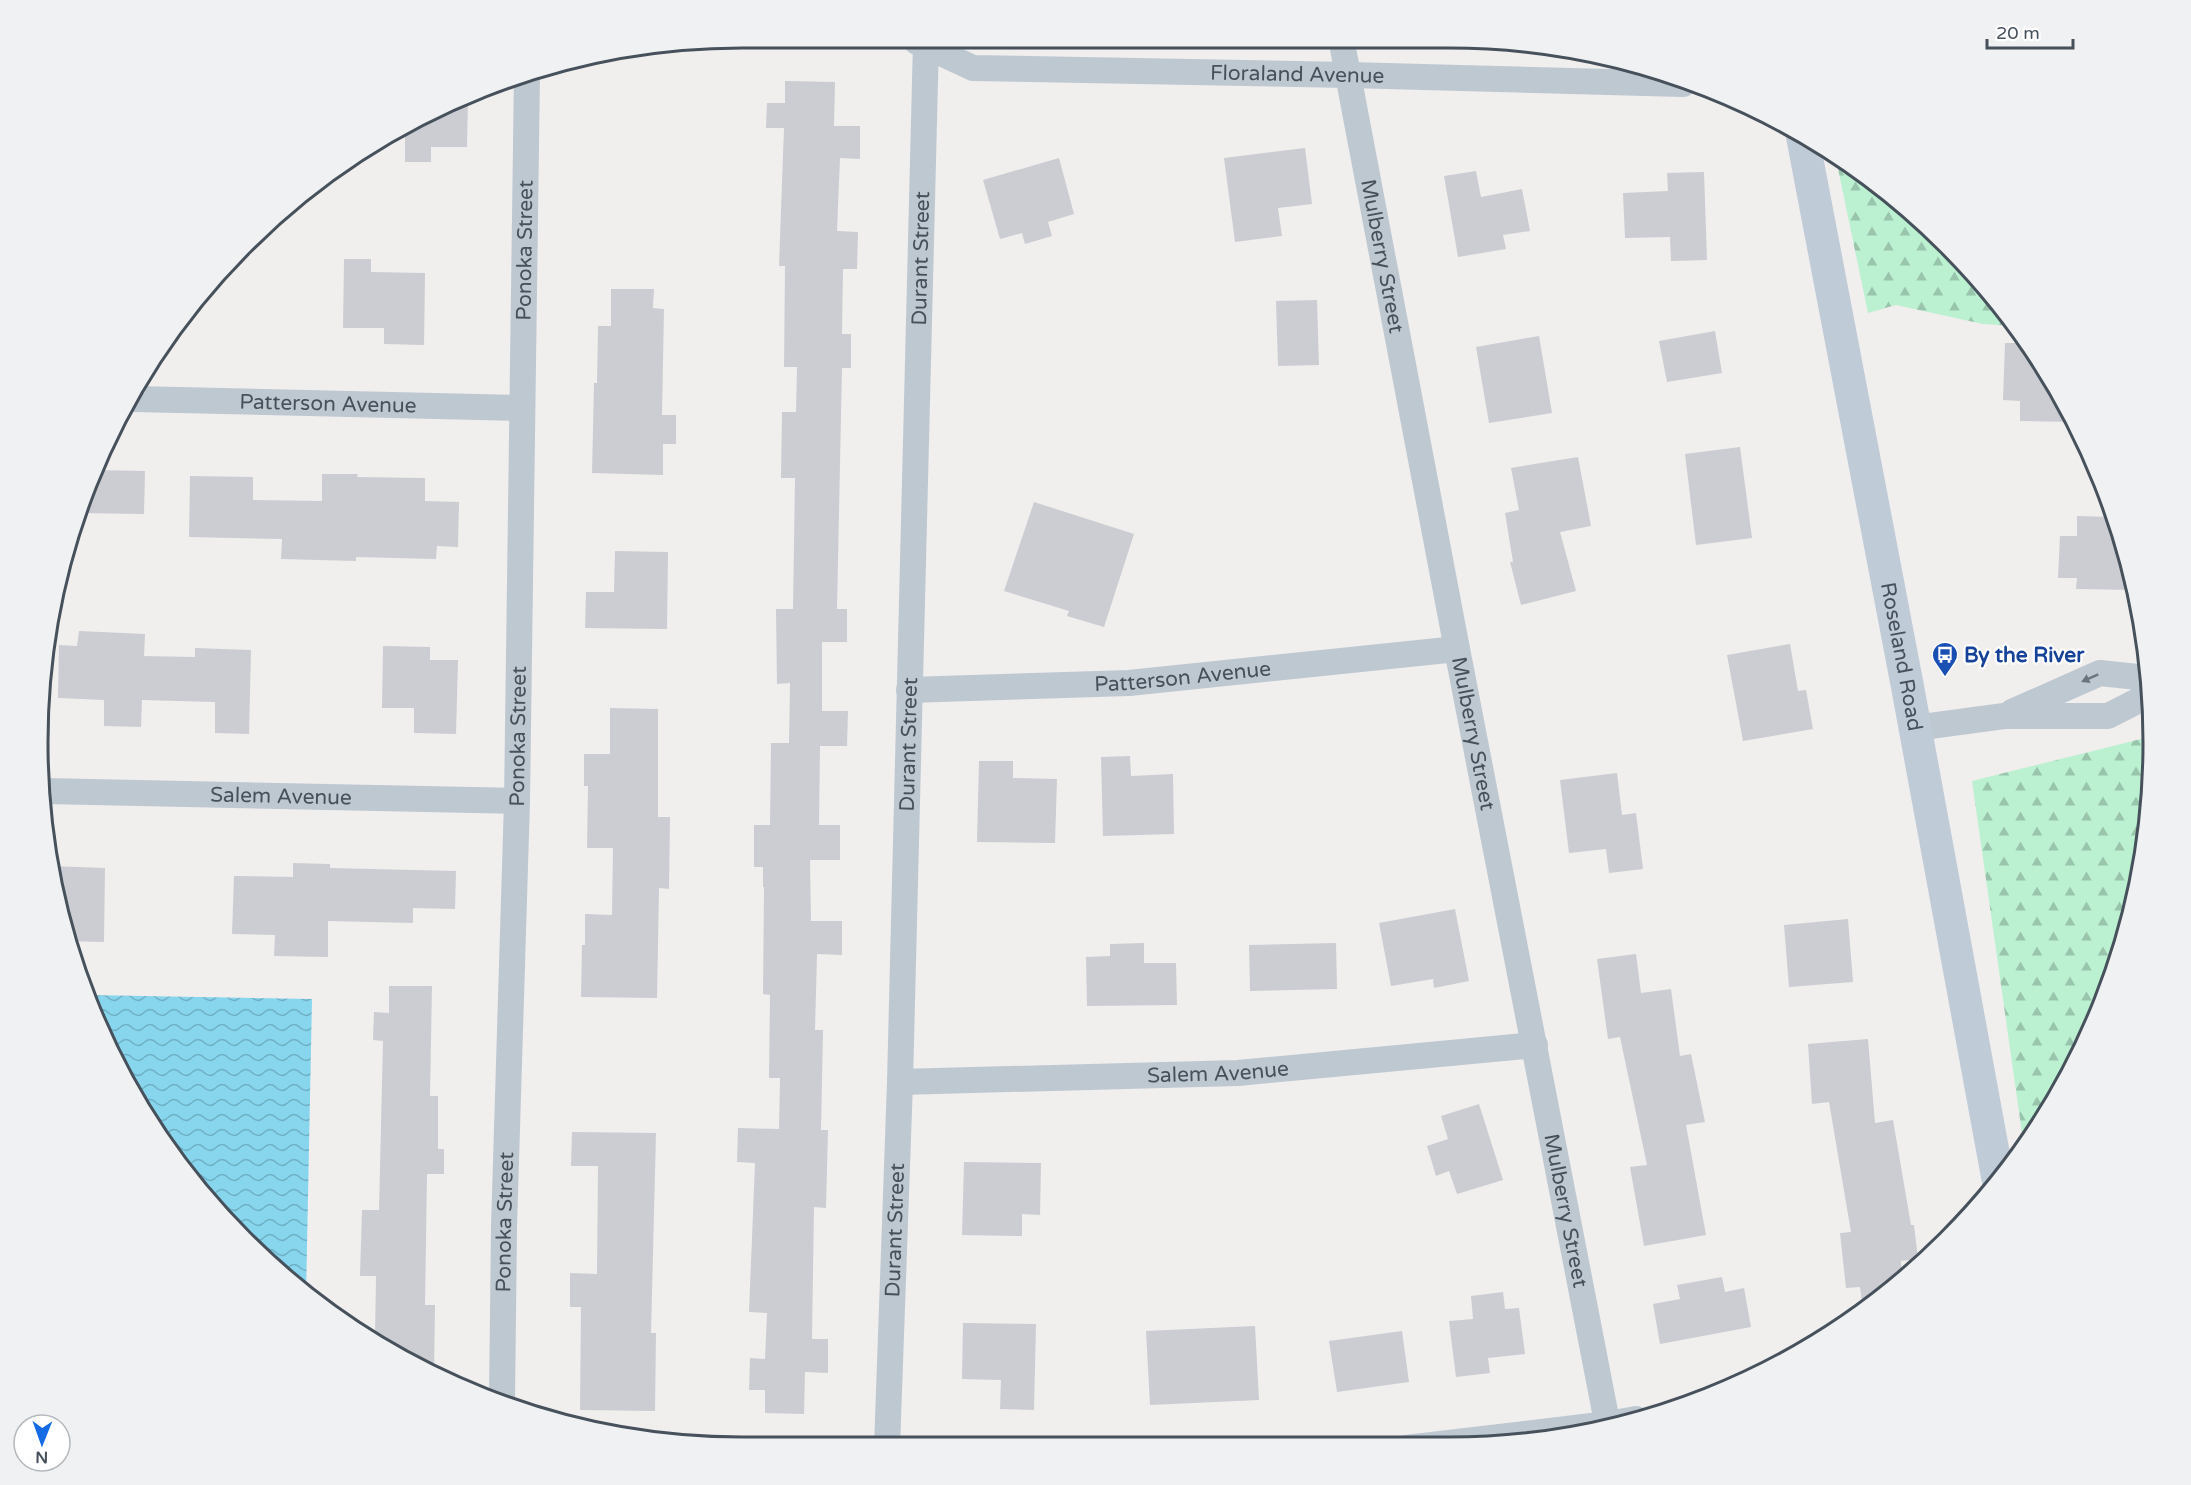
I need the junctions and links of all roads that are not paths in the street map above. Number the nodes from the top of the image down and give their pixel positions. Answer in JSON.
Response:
{"nodes":[{"id":1,"x":923,"y":48,"type":"edge"},
{"id":2,"x":933,"y":48,"type":"edge"},
{"id":3,"x":1343,"y":48,"type":"edge"},
{"id":4,"x":1349,"y":75,"type":"junction"},
{"id":5,"x":527,"y":83,"type":"edge"},
{"id":6,"x":1667,"y":84,"type":"edge"},
{"id":7,"x":1804,"y":146,"type":"edge"},
{"id":8,"x":139,"y":399,"type":"edge"},
{"id":9,"x":521,"y":408,"type":"junction"},
{"id":10,"x":1457,"y":649,"type":"junction"},
{"id":11,"x":2140,"y":677,"type":"edge"},
{"id":12,"x":909,"y":690,"type":"junction"},
{"id":13,"x":2142,"y":699,"type":"edge"},
{"id":14,"x":2004,"y":716,"type":"junction"},
{"id":15,"x":1915,"y":728,"type":"junction"},
{"id":16,"x":49,"y":790,"type":"edge"},
{"id":17,"x":517,"y":801,"type":"junction"},
{"id":18,"x":1535,"y":1046,"type":"junction"},
{"id":19,"x":900,"y":1082,"type":"junction"},
{"id":20,"x":1996,"y":1169,"type":"edge"},
{"id":21,"x":502,"y":1394,"type":"edge"},
{"id":22,"x":1607,"y":1418,"type":"edge"},
{"id":23,"x":887,"y":1437,"type":"edge"}],
"edges":[{"from":1,"to":12,"type":"street","name":"Durant Street"},
{"from":2,"to":4,"type":"street","name":"Floraland Avenue"},
{"from":3,"to":4,"type":"street","name":"Mulberry Street"},
{"from":4,"to":6,"type":"street","name":"Floraland Avenue"},
{"from":4,"to":10,"type":"street","name":"Mulberry Street"},
{"from":5,"to":9,"type":"street","name":"Ponoka Street"},
{"from":7,"to":15,"type":"main road","name":"Roseland Road"},
{"from":8,"to":9,"type":"street","name":"Patterson Avenue"},
{"from":9,"to":17,"type":"street","name":"Ponoka Street"},
{"from":10,"to":12,"type":"street","name":"Patterson Avenue"},
{"from":10,"to":18,"type":"street","name":"Mulberry Street"},
{"from":11,"to":14,"type":"street","one_way":true},
{"from":12,"to":19,"type":"street","name":"Durant Street"},
{"from":13,"to":14,"type":"street"},
{"from":14,"to":15,"type":"street"},
{"from":15,"to":20,"type":"main road","name":"Roseland Road"},
{"from":16,"to":17,"type":"street","name":"Salem Avenue"},
{"from":17,"to":21,"type":"street","name":"Ponoka Street"},
{"from":18,"to":19,"type":"street","name":"Salem Avenue"},
{"from":18,"to":22,"type":"street","name":"Mulberry Street"},
{"from":19,"to":23,"type":"street","name":"Durant Street"}]}
